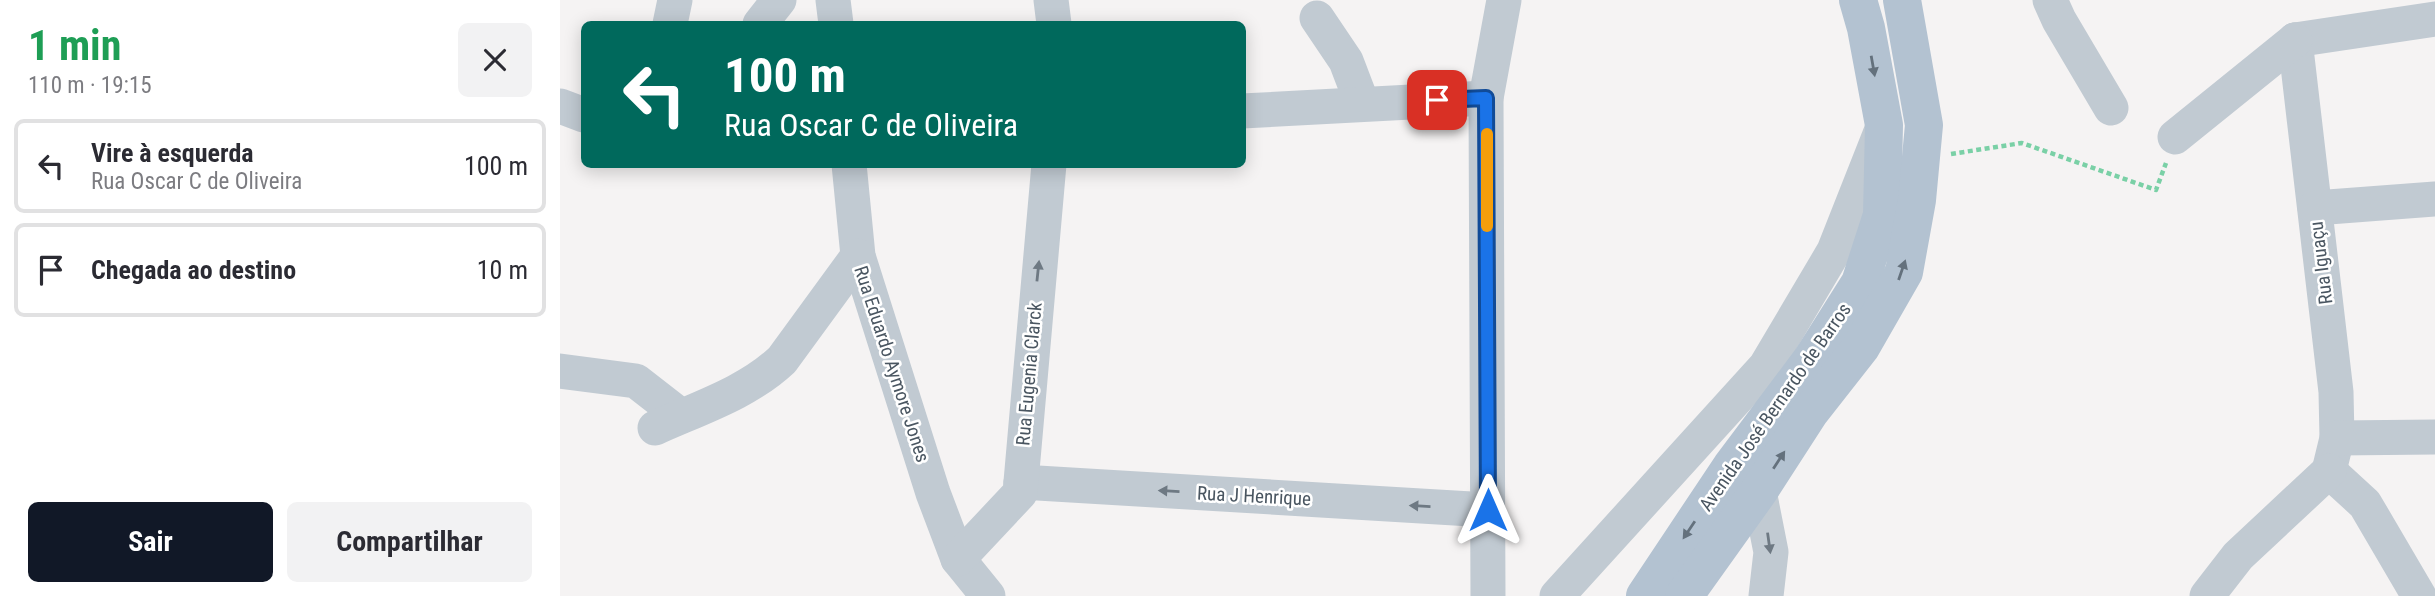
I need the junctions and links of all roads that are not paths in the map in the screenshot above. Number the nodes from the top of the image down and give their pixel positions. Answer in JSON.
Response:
{"nodes":[{"id":1,"x":675,"y":0,"type":"edge"},
{"id":2,"x":779,"y":0,"type":"edge"},
{"id":3,"x":834,"y":0,"type":"edge"},
{"id":4,"x":1051,"y":0,"type":"edge"},
{"id":5,"x":1504,"y":0,"type":"edge"},
{"id":6,"x":1858,"y":0,"type":"edge"},
{"id":7,"x":1902,"y":0,"type":"edge"},
{"id":8,"x":2050,"y":0,"type":"edge"},
{"id":9,"x":1317,"y":19,"type":"dead end"},
{"id":10,"x":2435,"y":19,"type":"edge"},
{"id":11,"x":671,"y":21,"type":"edge"},
{"id":12,"x":762,"y":21,"type":"edge"},
{"id":13,"x":836,"y":21,"type":"edge"},
{"id":14,"x":1054,"y":21,"type":"edge"},
{"id":15,"x":2295,"y":40,"type":"junction"},
{"id":16,"x":1486,"y":98,"type":"junction"},
{"id":17,"x":1362,"y":103,"type":"junction"},
{"id":18,"x":2110,"y":108,"type":"dead end"},
{"id":19,"x":1246,"y":111,"type":"edge"},
{"id":20,"x":1884,"y":125,"type":"junction"},
{"id":21,"x":2175,"y":136,"type":"road end"},
{"id":22,"x":849,"y":168,"type":"edge"},
{"id":23,"x":1049,"y":168,"type":"edge"},
{"id":24,"x":2435,"y":199,"type":"edge"},
{"id":25,"x":2315,"y":208,"type":"junction"},
{"id":26,"x":858,"y":256,"type":"junction"},
{"id":27,"x":560,"y":371,"type":"edge"},
{"id":28,"x":2435,"y":437,"type":"edge"},
{"id":29,"x":2333,"y":454,"type":"junction"},
{"id":30,"x":1021,"y":482,"type":"junction"},
{"id":31,"x":1759,"y":491,"type":"junction"},
{"id":32,"x":1488,"y":510,"type":"junction"},
{"id":33,"x":958,"y":559,"type":"junction"},
{"id":34,"x":988,"y":596,"type":"edge"},
{"id":35,"x":1488,"y":596,"type":"edge"},
{"id":36,"x":1557,"y":596,"type":"edge"},
{"id":37,"x":1645,"y":596,"type":"edge"},
{"id":38,"x":1684,"y":596,"type":"edge"},
{"id":39,"x":1766,"y":596,"type":"edge"},
{"id":40,"x":2207,"y":596,"type":"edge"},
{"id":41,"x":2419,"y":596,"type":"edge"}],
"edges":[{"from":1,"to":11,"type":"street"},
{"from":2,"to":12,"type":"street"},
{"from":3,"to":13,"type":"street"},
{"from":4,"to":14,"type":"street"},
{"from":5,"to":16,"type":"street"},
{"from":6,"to":20,"type":"main road","name":"Avenida José Bernardo de Barros","one_way":true},
{"from":31,"to":7,"type":"main road","name":"Avenida José Bernardo de Barros","one_way":true},
{"from":8,"to":18,"type":"street"},
{"from":9,"to":17,"type":"street"},
{"from":10,"to":15,"type":"street"},
{"from":15,"to":21,"type":"street"},
{"from":15,"to":25,"type":"street","name":"Rua Iguaçu"},
{"from":16,"to":17,"type":"street"},
{"from":16,"to":32,"type":"street"},
{"from":17,"to":19,"type":"street"},
{"from":20,"to":36,"type":"street"},
{"from":20,"to":37,"type":"main road","name":"Avenida José Bernardo de Barros","one_way":true},
{"from":22,"to":26,"type":"street","name":"Rua Eduardo Aymore Jones"},
{"from":30,"to":23,"type":"street","name":"Rua Eugenia Clarck","one_way":true},
{"from":24,"to":25,"type":"street"},
{"from":25,"to":29,"type":"street","name":"Rua Iguaçu"},
{"from":26,"to":27,"type":"street"},
{"from":26,"to":33,"type":"street","name":"Rua Eduardo Aymore Jones"},
{"from":28,"to":29,"type":"street"},
{"from":29,"to":40,"type":"street"},
{"from":29,"to":41,"type":"street"},
{"from":32,"to":30,"type":"street","name":"Rua J Henrique","one_way":true},
{"from":30,"to":33,"type":"street","name":"Rua Eugenia Clarck"},
{"from":31,"to":38,"type":"main road","name":"Avenida José Bernardo de Barros"},
{"from":31,"to":39,"type":"street","one_way":true},
{"from":32,"to":35,"type":"street"},
{"from":33,"to":34,"type":"street","name":"Rua Eduardo Aymore Jones"}]}
